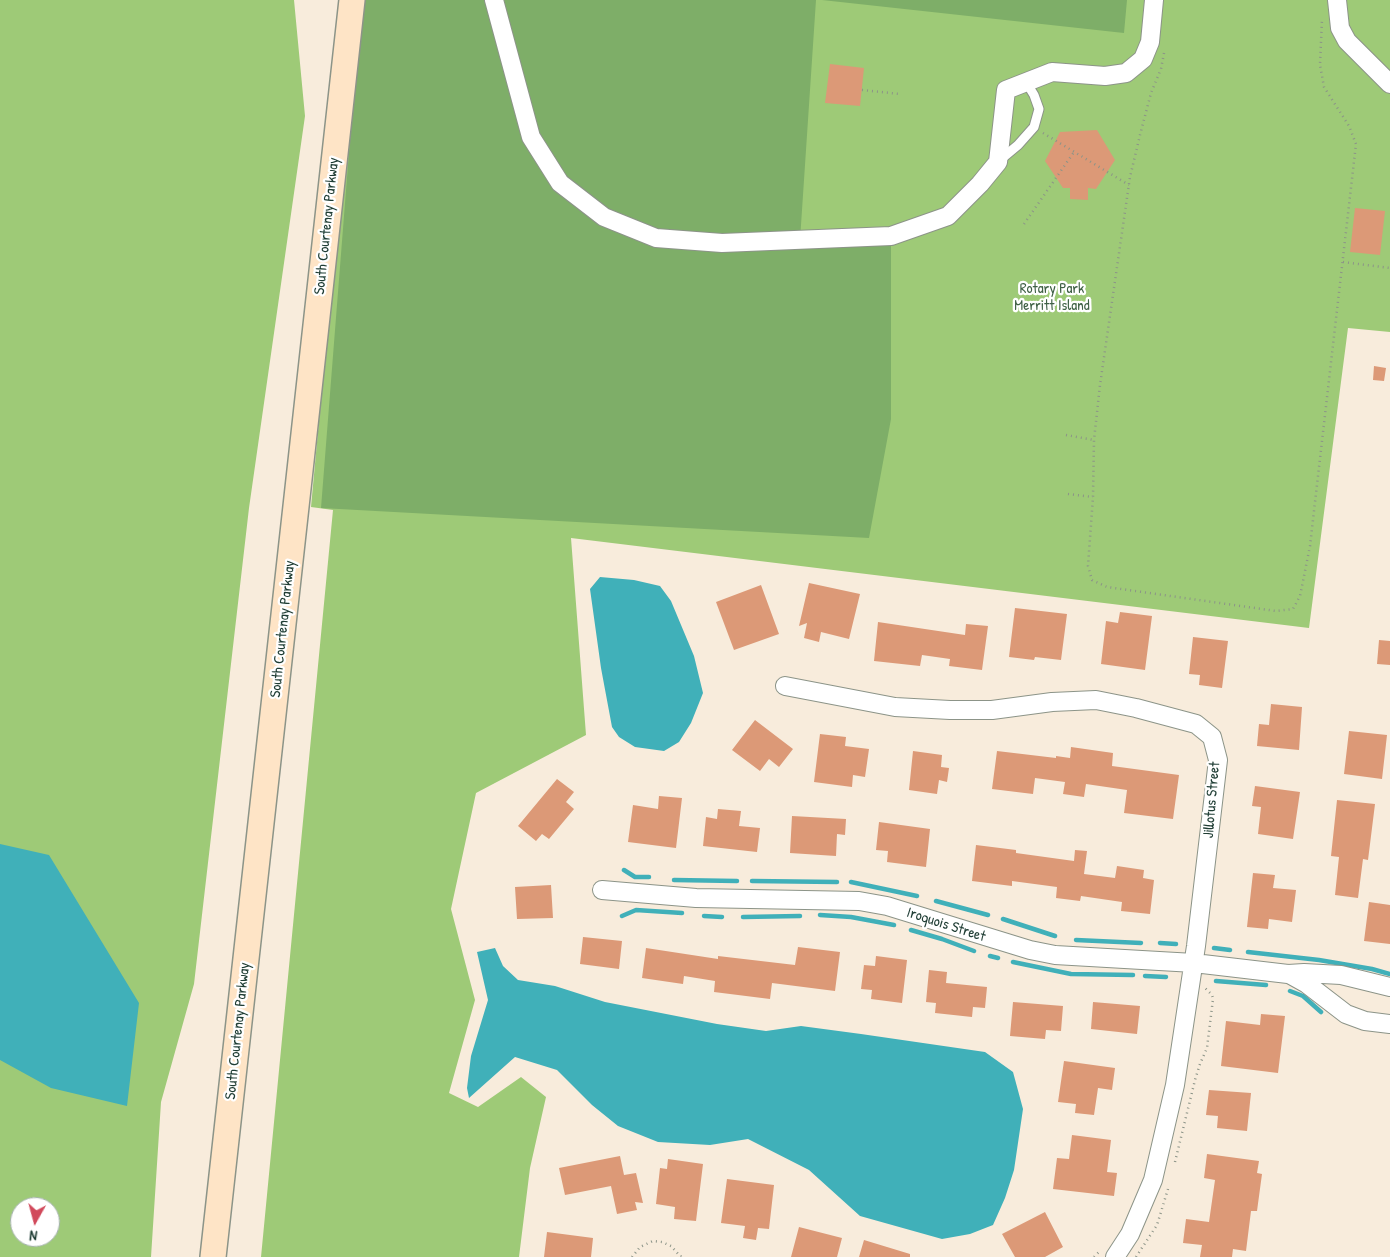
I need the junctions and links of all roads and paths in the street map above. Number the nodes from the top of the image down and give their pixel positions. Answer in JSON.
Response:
{"nodes":[{"id":1,"x":352,"y":0,"type":"edge"},
{"id":2,"x":494,"y":0,"type":"edge"},
{"id":3,"x":1154,"y":0,"type":"edge"},
{"id":4,"x":1338,"y":0,"type":"edge"},
{"id":5,"x":1322,"y":17,"type":"dead end"},
{"id":6,"x":1165,"y":46,"type":"dead end"},
{"id":7,"x":1026,"y":82,"type":"junction"},
{"id":8,"x":1390,"y":84,"type":"edge"},
{"id":9,"x":862,"y":90,"type":"dead end"},
{"id":10,"x":900,"y":94,"type":"dead end"},
{"id":11,"x":1034,"y":127,"type":"junction"},
{"id":12,"x":1074,"y":152,"type":"junction"},
{"id":13,"x":998,"y":162,"type":"junction"},
{"id":14,"x":1129,"y":185,"type":"junction"},
{"id":15,"x":1024,"y":224,"type":"dead end"},
{"id":16,"x":1343,"y":262,"type":"junction"},
{"id":17,"x":1390,"y":268,"type":"edge"},
{"id":18,"x":1066,"y":435,"type":"dead end"},
{"id":19,"x":1094,"y":440,"type":"junction"},
{"id":20,"x":1068,"y":494,"type":"dead end"},
{"id":21,"x":1093,"y":497,"type":"junction"},
{"id":22,"x":785,"y":686,"type":"dead end"},
{"id":23,"x":602,"y":890,"type":"dead end"},
{"id":24,"x":1194,"y":962,"type":"junction"},
{"id":25,"x":1288,"y":974,"type":"junction"},
{"id":26,"x":1390,"y":988,"type":"edge"},
{"id":27,"x":1390,"y":1024,"type":"edge"},
{"id":28,"x":1108,"y":1254,"type":"edge"},
{"id":29,"x":214,"y":1257,"type":"edge"},
{"id":30,"x":632,"y":1257,"type":"edge"},
{"id":31,"x":685,"y":1257,"type":"edge"},
{"id":32,"x":1094,"y":1257,"type":"edge"}],
"edges":[{"from":1,"to":29,"type":"main road","name":"South Courtenay Parkway"},
{"from":2,"to":13,"type":"street"},
{"from":3,"to":7,"type":"street"},
{"from":4,"to":8,"type":"street"},
{"from":5,"to":16,"type":"path"},
{"from":6,"to":14,"type":"path"},
{"from":7,"to":11,"type":"lane"},
{"from":7,"to":13,"type":"street"},
{"from":9,"to":10,"type":"path"},
{"from":11,"to":12,"type":"path"},
{"from":11,"to":13,"type":"lane"},
{"from":12,"to":14,"type":"path"},
{"from":12,"to":15,"type":"path"},
{"from":14,"to":19,"type":"path"},
{"from":16,"to":17,"type":"path"},
{"from":16,"to":21,"type":"path"},
{"from":18,"to":19,"type":"path"},
{"from":19,"to":21,"type":"path"},
{"from":20,"to":21,"type":"path"},
{"from":22,"to":24,"type":"street","name":"Jillotus Street"},
{"from":23,"to":24,"type":"street","name":"Iroquois Street"},
{"from":24,"to":25,"type":"street","name":"Iroquois Street"},
{"from":24,"to":28,"type":"street","name":"Jillotus Street"},
{"from":25,"to":26,"type":"street","name":"Iroquois Street"},
{"from":25,"to":27,"type":"street","name":"Iroquois Street"},
{"from":28,"to":32,"type":"path"},
{"from":30,"to":31,"type":"path"}]}
